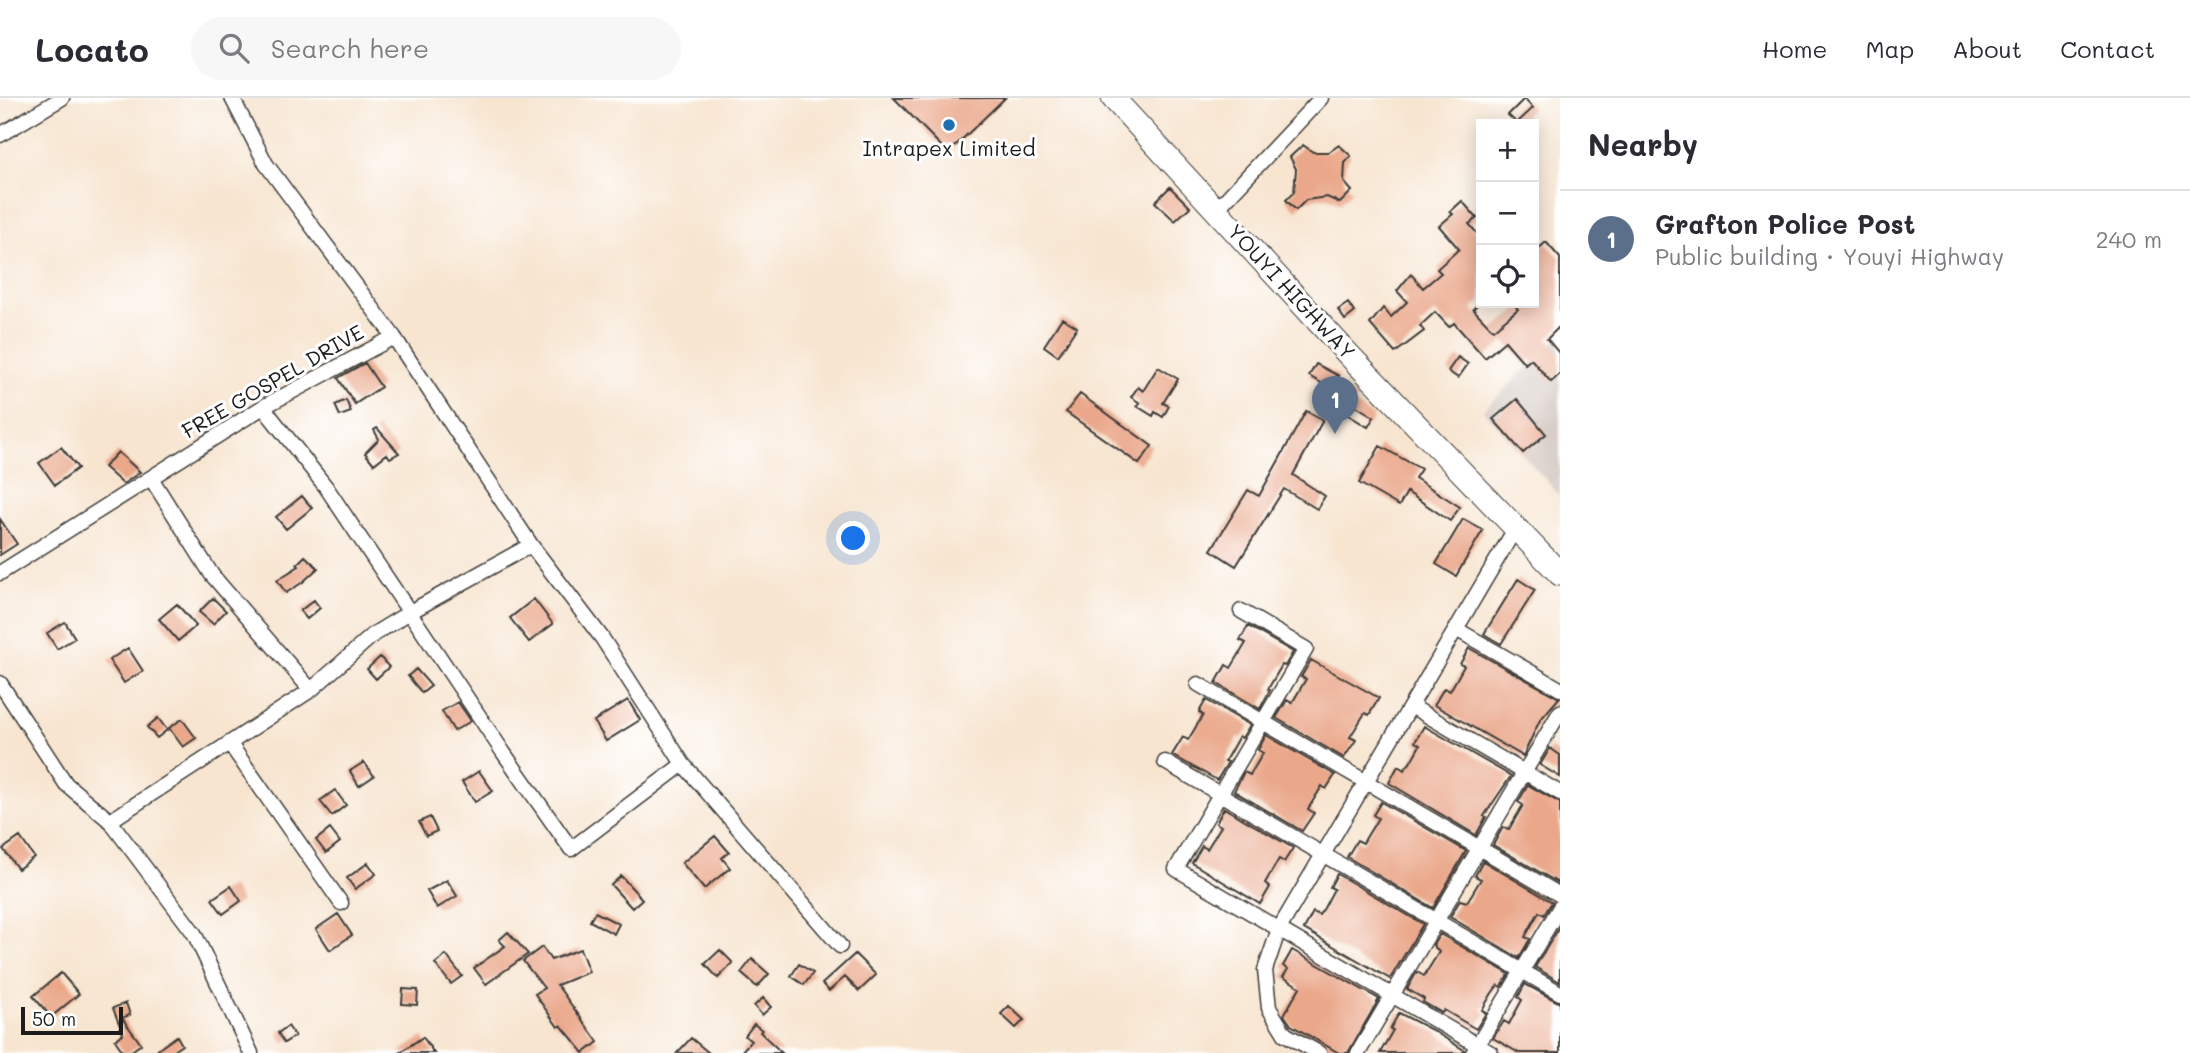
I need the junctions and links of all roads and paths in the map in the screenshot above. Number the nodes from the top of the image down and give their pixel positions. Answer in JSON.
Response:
{"nodes":[{"id":1,"x":62,"y":98,"type":"edge"},
{"id":2,"x":232,"y":98,"type":"edge"},
{"id":3,"x":1113,"y":98,"type":"edge"},
{"id":4,"x":1321,"y":98,"type":"edge"},
{"id":5,"x":0,"y":135,"type":"edge"},
{"id":6,"x":1215,"y":211,"type":"junction"},
{"id":7,"x":394,"y":337,"type":"junction"},
{"id":8,"x":263,"y":407,"type":"junction"},
{"id":9,"x":151,"y":478,"type":"junction"},
{"id":10,"x":1515,"y":529,"type":"junction"},
{"id":11,"x":531,"y":545,"type":"junction"},
{"id":12,"x":0,"y":573,"type":"edge"},
{"id":13,"x":1560,"y":574,"type":"edge"},
{"id":14,"x":1241,"y":611,"type":"dead end"},
{"id":15,"x":410,"y":612,"type":"junction"},
{"id":16,"x":1456,"y":629,"type":"junction"},
{"id":17,"x":0,"y":683,"type":"edge"},
{"id":18,"x":1198,"y":684,"type":"dead end"},
{"id":19,"x":1560,"y":689,"type":"edge"},
{"id":20,"x":311,"y":690,"type":"junction"},
{"id":21,"x":1411,"y":706,"type":"junction"},
{"id":22,"x":1560,"y":712,"type":"edge"},
{"id":23,"x":1263,"y":721,"type":"junction"},
{"id":24,"x":230,"y":744,"type":"junction"},
{"id":25,"x":1165,"y":762,"type":"dead end"},
{"id":26,"x":683,"y":764,"type":"junction"},
{"id":27,"x":1524,"y":772,"type":"junction"},
{"id":28,"x":1366,"y":781,"type":"junction"},
{"id":29,"x":1560,"y":793,"type":"edge"},
{"id":30,"x":1220,"y":794,"type":"junction"},
{"id":31,"x":110,"y":821,"type":"junction"},
{"id":32,"x":1480,"y":848,"type":"junction"},
{"id":33,"x":1323,"y":854,"type":"junction"},
{"id":34,"x":1560,"y":895,"type":"edge"},
{"id":35,"x":341,"y":903,"type":"dead end"},
{"id":36,"x":1560,"y":906,"type":"edge"},
{"id":37,"x":1437,"y":920,"type":"junction"},
{"id":38,"x":1279,"y":929,"type":"junction"},
{"id":39,"x":840,"y":946,"type":"dead end"},
{"id":40,"x":1522,"y":971,"type":"junction"},
{"id":41,"x":1560,"y":993,"type":"edge"},
{"id":42,"x":1392,"y":996,"type":"junction"},
{"id":43,"x":1476,"y":1049,"type":"edge"},
{"id":44,"x":251,"y":1053,"type":"edge"},
{"id":45,"x":1319,"y":1053,"type":"edge"},
{"id":46,"x":1358,"y":1053,"type":"edge"},
{"id":47,"x":1491,"y":1053,"type":"edge"}],
"edges":[{"from":1,"to":5,"type":"street"},
{"from":2,"to":7,"type":"street","name":"FREE GOSPEL DRIVE"},
{"from":3,"to":6,"type":"main road","name":"YOUYI HIGHWAY"},
{"from":4,"to":6,"type":"street"},
{"from":6,"to":10,"type":"main road","name":"YOUYI HIGHWAY"},
{"from":7,"to":8,"type":"street","name":"FREE GOSPEL DRIVE"},
{"from":7,"to":11,"type":"street"},
{"from":8,"to":9,"type":"street","name":"FREE GOSPEL DRIVE"},
{"from":8,"to":15,"type":"street"},
{"from":9,"to":12,"type":"street","name":"FREE GOSPEL DRIVE"},
{"from":9,"to":20,"type":"street"},
{"from":10,"to":13,"type":"main road","name":"YOUYI HIGHWAY"},
{"from":10,"to":16,"type":"street"},
{"from":11,"to":15,"type":"street"},
{"from":11,"to":26,"type":"street"},
{"from":14,"to":23,"type":"street"},
{"from":15,"to":20,"type":"street"},
{"from":15,"to":26,"type":"street"},
{"from":16,"to":19,"type":"street"},
{"from":16,"to":21,"type":"street"},
{"from":17,"to":31,"type":"street"},
{"from":18,"to":23,"type":"street"},
{"from":20,"to":24,"type":"street"},
{"from":21,"to":27,"type":"street"},
{"from":21,"to":28,"type":"street"},
{"from":22,"to":27,"type":"street"},
{"from":23,"to":28,"type":"street"},
{"from":23,"to":30,"type":"street"},
{"from":24,"to":31,"type":"street"},
{"from":24,"to":35,"type":"street"},
{"from":25,"to":30,"type":"street"},
{"from":26,"to":39,"type":"street"},
{"from":27,"to":29,"type":"street"},
{"from":27,"to":32,"type":"street"},
{"from":28,"to":32,"type":"street"},
{"from":28,"to":33,"type":"street"},
{"from":30,"to":33,"type":"street"},
{"from":30,"to":38,"type":"street"},
{"from":31,"to":44,"type":"street"},
{"from":32,"to":34,"type":"street"},
{"from":32,"to":37,"type":"street"},
{"from":33,"to":37,"type":"street"},
{"from":33,"to":38,"type":"street"},
{"from":36,"to":40,"type":"street"},
{"from":37,"to":40,"type":"street"},
{"from":37,"to":42,"type":"street"},
{"from":38,"to":42,"type":"street"},
{"from":38,"to":45,"type":"street"},
{"from":40,"to":41,"type":"street"},
{"from":40,"to":43,"type":"street"},
{"from":42,"to":43,"type":"street"},
{"from":42,"to":46,"type":"street"},
{"from":43,"to":47,"type":"street"}]}
